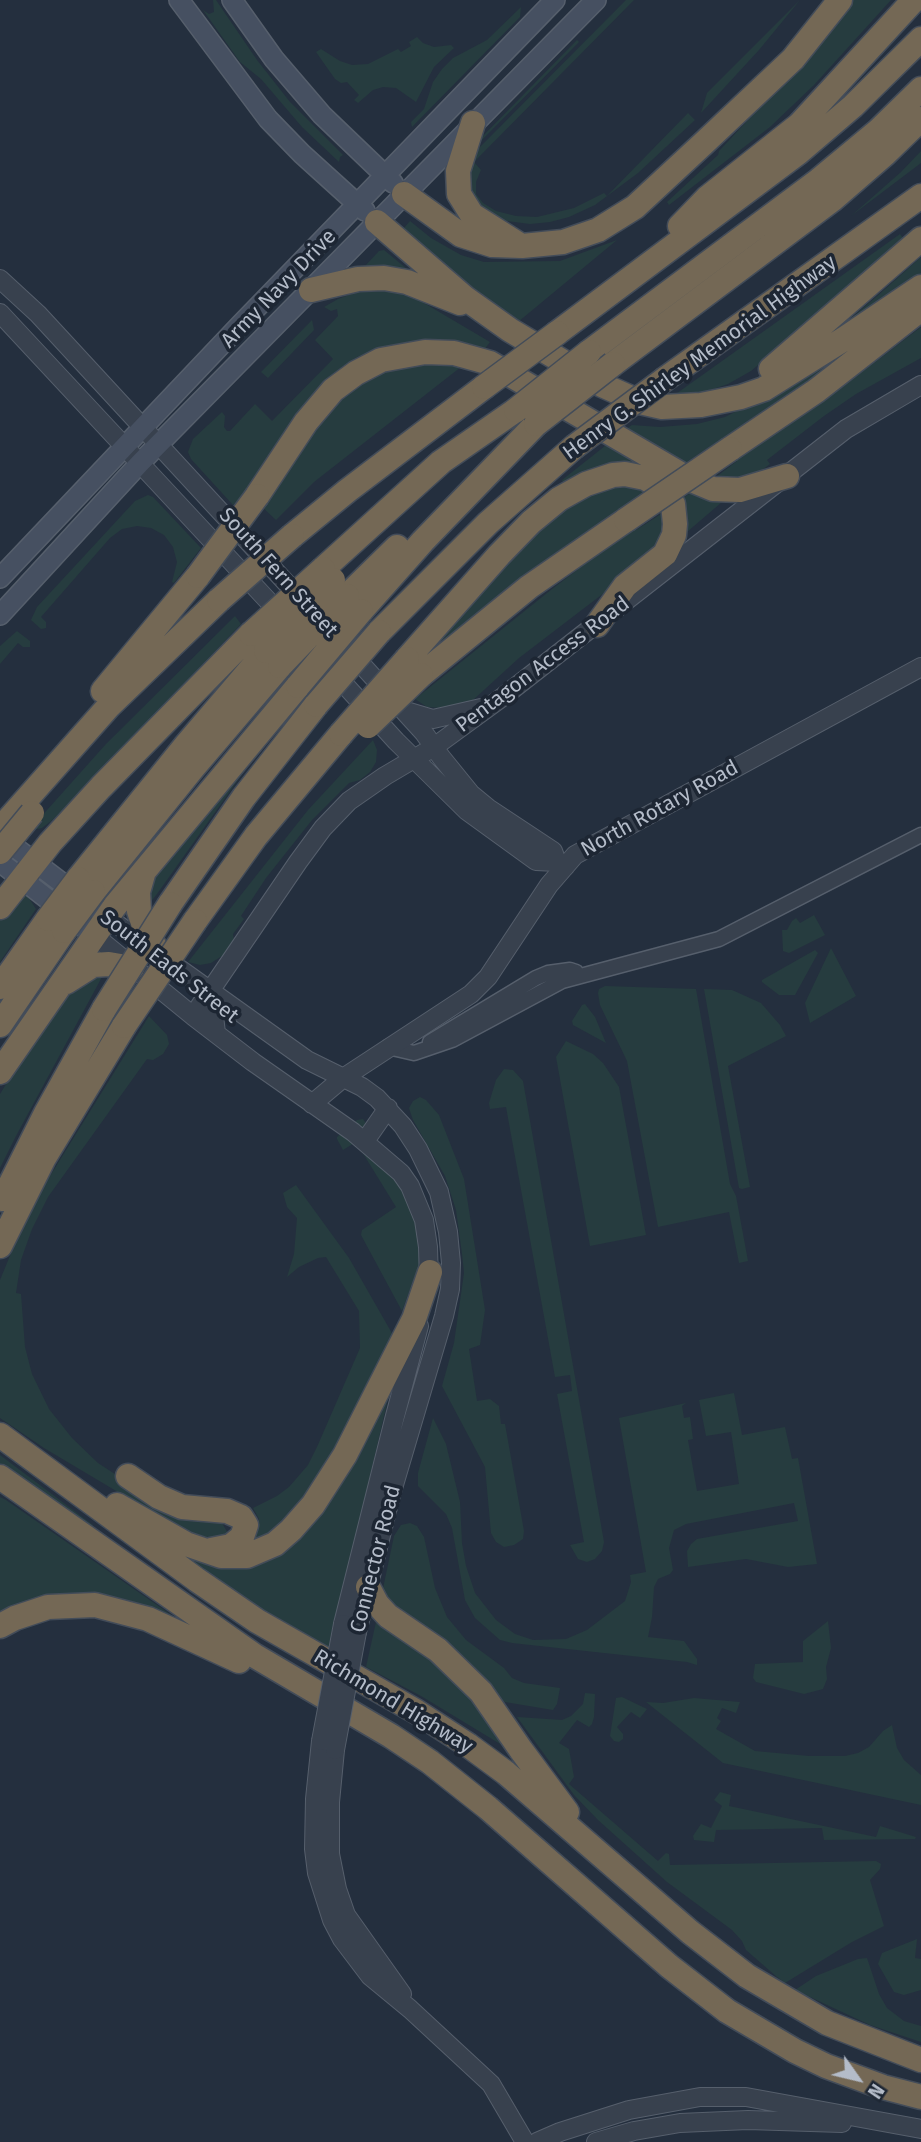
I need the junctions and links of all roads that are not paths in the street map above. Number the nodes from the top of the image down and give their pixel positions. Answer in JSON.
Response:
{"nodes":[{"id":1,"x":179,"y":0,"type":"edge"},
{"id":2,"x":232,"y":0,"type":"edge"},
{"id":3,"x":555,"y":0,"type":"edge"},
{"id":4,"x":596,"y":0,"type":"edge"},
{"id":5,"x":820,"y":0,"type":"edge"},
{"id":6,"x":840,"y":0,"type":"edge"},
{"id":7,"x":914,"y":0,"type":"edge"},
{"id":8,"x":921,"y":39,"type":"edge"},
{"id":9,"x":921,"y":89,"type":"edge"},
{"id":10,"x":921,"y":119,"type":"edge"},
{"id":11,"x":473,"y":123,"type":"junction"},
{"id":12,"x":724,"y":124,"type":"junction"},
{"id":13,"x":386,"y":177,"type":"junction"},
{"id":14,"x":404,"y":194,"type":"junction"},
{"id":15,"x":921,"y":197,"type":"edge"},
{"id":16,"x":358,"y":204,"type":"junction"},
{"id":17,"x":377,"y":222,"type":"junction"},
{"id":18,"x":921,"y":239,"type":"edge"},
{"id":19,"x":522,"y":246,"type":"junction"},
{"id":20,"x":0,"y":279,"type":"edge"},
{"id":21,"x":628,"y":279,"type":"junction"},
{"id":22,"x":921,"y":287,"type":"edge"},
{"id":23,"x":311,"y":290,"type":"junction"},
{"id":24,"x":921,"y":309,"type":"edge"},
{"id":25,"x":0,"y":313,"type":"edge"},
{"id":26,"x":487,"y":314,"type":"junction"},
{"id":27,"x":921,"y":385,"type":"edge"},
{"id":28,"x":716,"y":401,"type":"junction"},
{"id":29,"x":142,"y":427,"type":"junction"},
{"id":30,"x":159,"y":444,"type":"junction"},
{"id":31,"x":125,"y":446,"type":"junction"},
{"id":32,"x":140,"y":463,"type":"junction"},
{"id":33,"x":787,"y":477,"type":"junction"},
{"id":34,"x":0,"y":578,"type":"edge"},
{"id":35,"x":341,"y":589,"type":"junction"},
{"id":36,"x":0,"y":615,"type":"edge"},
{"id":37,"x":597,"y":625,"type":"junction"},
{"id":38,"x":266,"y":651,"type":"junction"},
{"id":39,"x":414,"y":667,"type":"junction"},
{"id":40,"x":921,"y":667,"type":"edge"},
{"id":41,"x":494,"y":704,"type":"junction"},
{"id":42,"x":403,"y":710,"type":"junction"},
{"id":43,"x":434,"y":747,"type":"junction"},
{"id":44,"x":414,"y":759,"type":"junction"},
{"id":45,"x":26,"y":809,"type":"junction"},
{"id":46,"x":0,"y":829,"type":"edge"},
{"id":47,"x":921,"y":835,"type":"edge"},
{"id":48,"x":0,"y":836,"type":"edge"},
{"id":49,"x":0,"y":852,"type":"edge"},
{"id":50,"x":0,"y":862,"type":"edge"},
{"id":51,"x":148,"y":864,"type":"junction"},
{"id":52,"x":561,"y":864,"type":"junction"},
{"id":53,"x":28,"y":870,"type":"junction"},
{"id":54,"x":0,"y":907,"type":"edge"},
{"id":55,"x":56,"y":925,"type":"junction"},
{"id":56,"x":101,"y":927,"type":"junction"},
{"id":57,"x":158,"y":953,"type":"junction"},
{"id":58,"x":132,"y":968,"type":"junction"},
{"id":59,"x":0,"y":987,"type":"edge"},
{"id":60,"x":211,"y":990,"type":"junction"},
{"id":61,"x":54,"y":991,"type":"junction"},
{"id":62,"x":193,"y":1016,"type":"junction"},
{"id":63,"x":0,"y":1025,"type":"edge"},
{"id":64,"x":216,"y":1033,"type":"junction"},
{"id":65,"x":388,"y":1047,"type":"junction"},
{"id":66,"x":0,"y":1072,"type":"edge"},
{"id":67,"x":343,"y":1078,"type":"junction"},
{"id":68,"x":312,"y":1104,"type":"junction"},
{"id":69,"x":388,"y":1108,"type":"junction"},
{"id":70,"x":365,"y":1141,"type":"junction"},
{"id":71,"x":0,"y":1206,"type":"edge"},
{"id":72,"x":0,"y":1246,"type":"edge"},
{"id":73,"x":430,"y":1272,"type":"joint"},
{"id":74,"x":424,"y":1300,"type":"junction"},
{"id":75,"x":1,"y":1436,"type":"edge"},
{"id":76,"x":128,"y":1476,"type":"dead end"},
{"id":77,"x":0,"y":1477,"type":"edge"},
{"id":78,"x":201,"y":1550,"type":"junction"},
{"id":79,"x":368,"y":1587,"type":"junction"},
{"id":80,"x":0,"y":1626,"type":"edge"},
{"id":81,"x":350,"y":1628,"type":"junction"},
{"id":82,"x":369,"y":1723,"type":"junction"},
{"id":83,"x":597,"y":1851,"type":"junction"},
{"id":84,"x":921,"y":2060,"type":"edge"},
{"id":85,"x":921,"y":2097,"type":"edge"},
{"id":86,"x":886,"y":2124,"type":"junction"},
{"id":87,"x":921,"y":2129,"type":"edge"},
{"id":88,"x":525,"y":2142,"type":"edge"},
{"id":89,"x":537,"y":2142,"type":"edge"},
{"id":90,"x":596,"y":2142,"type":"edge"}],
"edges":[{"from":1,"to":16,"type":"main road"},
{"from":2,"to":13,"type":"main road"},
{"from":3,"to":13,"type":"main road","name":"Army Navy Drive"},
{"from":4,"to":11,"type":"main road","name":"Army Navy Drive"},
{"from":5,"to":12,"type":"highway"},
{"from":6,"to":12,"type":"highway"},
{"from":7,"to":21,"type":"highway"},
{"from":8,"to":21,"type":"highway"},
{"from":9,"to":35,"type":"highway","bridge":true},
{"from":10,"to":35,"type":"highway","bridge":true},
{"from":11,"to":14,"type":"main road","name":"Army Navy Drive"},
{"from":11,"to":19,"type":"highway"},
{"from":12,"to":19,"type":"highway"},
{"from":13,"to":14,"type":"main road"},
{"from":13,"to":16,"type":"main road","name":"Army Navy Drive"},
{"from":14,"to":17,"type":"main road","name":"Army Navy Drive"},
{"from":14,"to":19,"type":"highway"},
{"from":15,"to":71,"type":"highway","name":"Henry G. Shirley Memorial Highway","bridge":true},
{"from":16,"to":17,"type":"main road"},
{"from":16,"to":29,"type":"main road","name":"Army Navy Drive"},
{"from":17,"to":23,"type":"main road","name":"Army Navy Drive"},
{"from":17,"to":26,"type":"highway"},
{"from":18,"to":28,"type":"highway"},
{"from":20,"to":29,"type":"street","name":"South Fern Street"},
{"from":21,"to":45,"type":"highway","bridge":true},
{"from":22,"to":28,"type":"highway"},
{"from":23,"to":26,"type":"highway"},
{"from":23,"to":30,"type":"main road","name":"Army Navy Drive"},
{"from":24,"to":39,"type":"highway","bridge":true},
{"from":25,"to":31,"type":"street","name":"South Fern Street"},
{"from":26,"to":28,"type":"highway"},
{"from":27,"to":33,"type":"street","name":"Pentagon Access Road"},
{"from":29,"to":30,"type":"street","name":"South Fern Street"},
{"from":29,"to":31,"type":"main road","name":"Army Navy Drive"},
{"from":30,"to":32,"type":"main road","name":"Army Navy Drive"},
{"from":30,"to":42,"type":"street","name":"South Fern Street"},
{"from":31,"to":32,"type":"street","name":"South Fern Street"},
{"from":31,"to":34,"type":"main road","name":"Army Navy Drive"},
{"from":32,"to":36,"type":"main road","name":"Army Navy Drive"},
{"from":32,"to":44,"type":"street","name":"South Fern Street"},
{"from":33,"to":37,"type":"street","name":"Pentagon Access Road"},
{"from":33,"to":45,"type":"highway","bridge":true},
{"from":35,"to":38,"type":"highway","bridge":true},
{"from":35,"to":38,"type":"highway","bridge":true},
{"from":35,"to":51,"type":"highway","bridge":true},
{"from":37,"to":39,"type":"highway"},
{"from":37,"to":41,"type":"street","name":"Pentagon Access Road"},
{"from":38,"to":53,"type":"highway"},
{"from":38,"to":55,"type":"highway","bridge":true},
{"from":39,"to":72,"type":"highway","bridge":true},
{"from":40,"to":52,"type":"street","name":"North Rotary Road"},
{"from":41,"to":42,"type":"street"},
{"from":41,"to":43,"type":"street","name":"Pentagon Access Road"},
{"from":42,"to":43,"type":"street","name":"South Fern Street"},
{"from":43,"to":44,"type":"street","name":"Pentagon Access Road"},
{"from":43,"to":52,"type":"street","name":"South Fern Street"},
{"from":44,"to":52,"type":"street","name":"South Fern Street"},
{"from":44,"to":60,"type":"street","name":"Pentagon Access Road"},
{"from":45,"to":46,"type":"highway"},
{"from":45,"to":49,"type":"highway","bridge":true},
{"from":47,"to":65,"type":"street"},
{"from":48,"to":53,"type":"main road","name":"South Eads Street"},
{"from":50,"to":53,"type":"main road","name":"South Eads Street"},
{"from":51,"to":56,"type":"highway"},
{"from":51,"to":57,"type":"highway"},
{"from":52,"to":65,"type":"street","name":"North Rotary Road"},
{"from":53,"to":54,"type":"highway"},
{"from":53,"to":56,"type":"main road","name":"South Eads Street"},
{"from":55,"to":59,"type":"highway"},
{"from":55,"to":63,"type":"highway"},
{"from":56,"to":57,"type":"street","name":"South Eads Street"},
{"from":56,"to":58,"type":"street","name":"South Eads Street"},
{"from":56,"to":61,"type":"highway"},
{"from":57,"to":60,"type":"street","name":"South Eads Street"},
{"from":58,"to":61,"type":"highway"},
{"from":58,"to":62,"type":"street","name":"South Eads Street"},
{"from":60,"to":62,"type":"street","name":"Pentagon Access Road"},
{"from":60,"to":64,"type":"street"},
{"from":60,"to":67,"type":"street","name":"South Eads Street"},
{"from":61,"to":66,"type":"highway"},
{"from":62,"to":64,"type":"street","name":"South Eads Street"},
{"from":64,"to":68,"type":"street","name":"South Eads Street"},
{"from":65,"to":67,"type":"street","name":"North Rotary Road"},
{"from":67,"to":68,"type":"street","name":"North Rotary Road"},
{"from":67,"to":69,"type":"street","name":"Connector Road"},
{"from":68,"to":70,"type":"street"},
{"from":69,"to":70,"type":"street"},
{"from":69,"to":79,"type":"street","name":"Connector Road"},
{"from":70,"to":73,"type":"street"},
{"from":73,"to":74,"type":"highway"},
{"from":74,"to":78,"type":"highway"},
{"from":74,"to":81,"type":"street","name":"Connector Road"},
{"from":75,"to":78,"type":"highway"},
{"from":75,"to":83,"type":"highway","name":"Richmond Highway"},
{"from":76,"to":78,"type":"highway"},
{"from":77,"to":82,"type":"highway","name":"Richmond Highway"},
{"from":79,"to":81,"type":"street","name":"Connector Road"},
{"from":79,"to":83,"type":"highway"},
{"from":80,"to":82,"type":"highway"},
{"from":81,"to":88,"type":"street","name":"Connector Road","bridge":true},
{"from":82,"to":85,"type":"highway","name":"Richmond Highway"},
{"from":83,"to":84,"type":"highway","name":"Richmond Highway"},
{"from":86,"to":87,"type":"street"},
{"from":86,"to":89,"type":"street"},
{"from":86,"to":90,"type":"street"}]}
